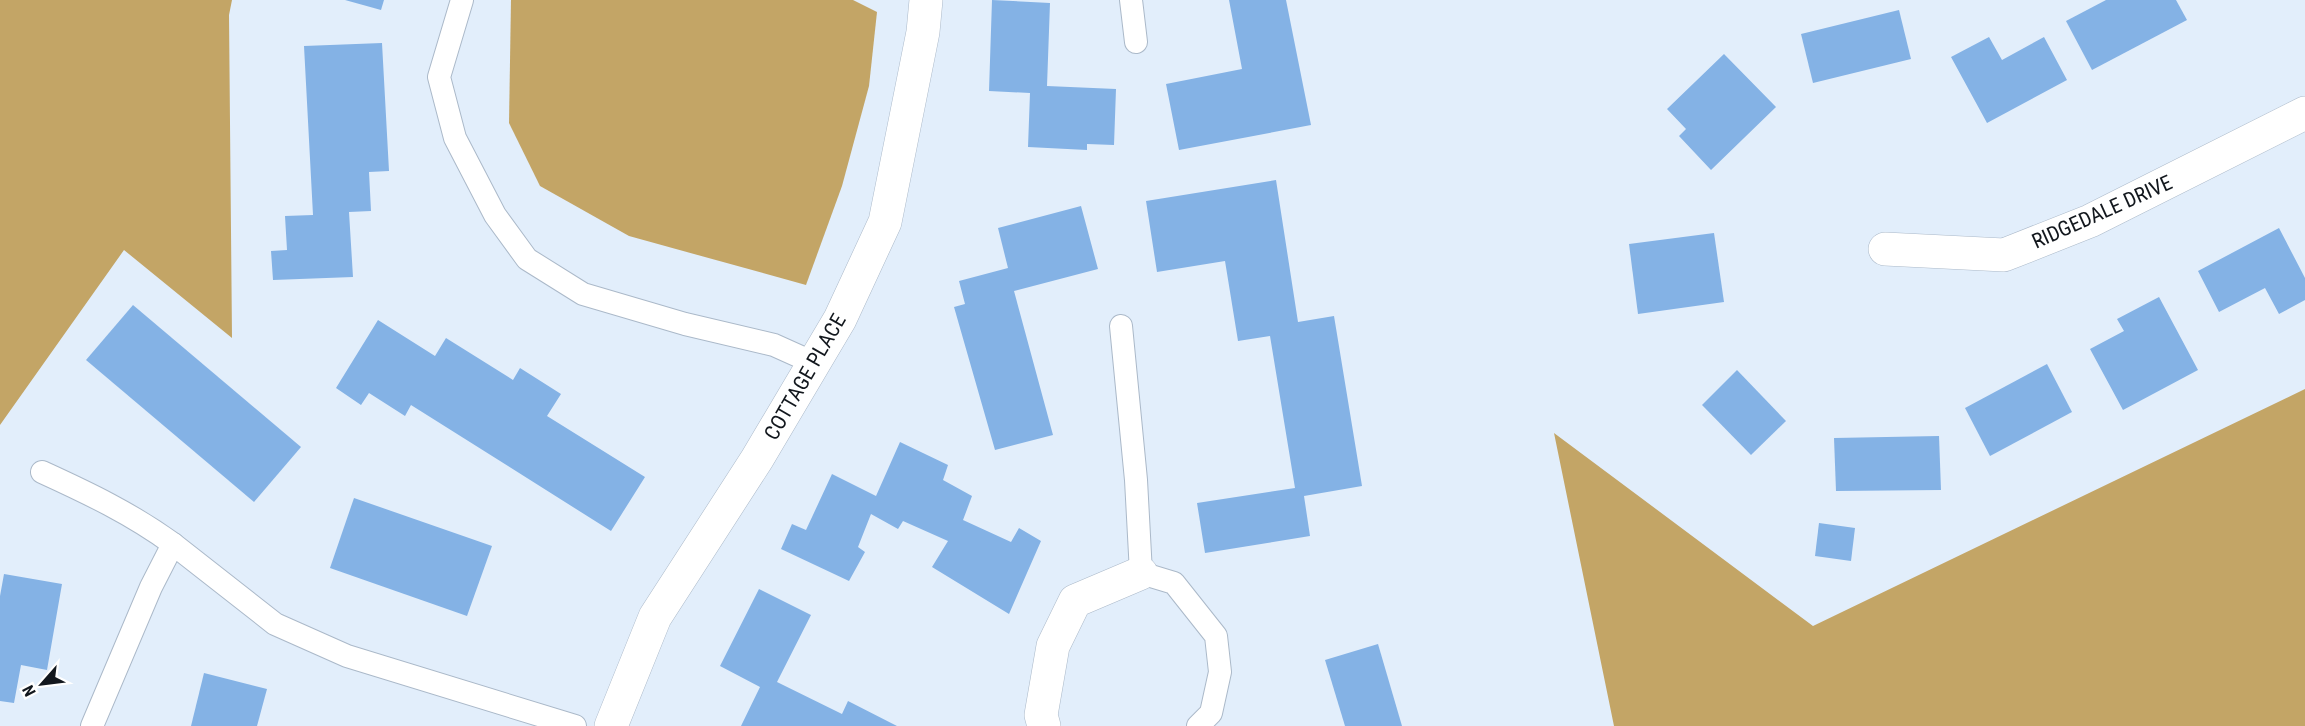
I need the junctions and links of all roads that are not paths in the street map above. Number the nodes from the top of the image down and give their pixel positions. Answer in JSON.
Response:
{"nodes":[{"id":1,"x":462,"y":0,"type":"edge"},
{"id":2,"x":926,"y":0,"type":"edge"},
{"id":3,"x":1131,"y":0,"type":"edge"},
{"id":4,"x":1136,"y":42,"type":"dead end"},
{"id":5,"x":2305,"y":113,"type":"edge"},
{"id":6,"x":1885,"y":249,"type":"dead end"},
{"id":7,"x":1120,"y":326,"type":"dead end"},
{"id":8,"x":814,"y":363,"type":"junction"},
{"id":9,"x":42,"y":472,"type":"dead end"},
{"id":10,"x":173,"y":544,"type":"junction"},
{"id":11,"x":1141,"y":573,"type":"junction"},
{"id":12,"x":92,"y":726,"type":"edge"},
{"id":13,"x":575,"y":726,"type":"edge"},
{"id":14,"x":611,"y":726,"type":"edge"},
{"id":15,"x":1044,"y":726,"type":"edge"},
{"id":16,"x":1198,"y":726,"type":"edge"}],
"edges":[{"from":1,"to":8,"type":"lane"},
{"from":2,"to":8,"type":"street","name":"COTTAGE PLACE"},
{"from":3,"to":4,"type":"lane"},
{"from":5,"to":6,"type":"street","name":"RIDGEDALE DRIVE"},
{"from":7,"to":11,"type":"lane"},
{"from":8,"to":14,"type":"street","name":"COTTAGE PLACE"},
{"from":9,"to":10,"type":"lane"},
{"from":10,"to":12,"type":"lane"},
{"from":10,"to":13,"type":"lane"},
{"from":11,"to":15,"type":"street"},
{"from":11,"to":16,"type":"lane"}]}
